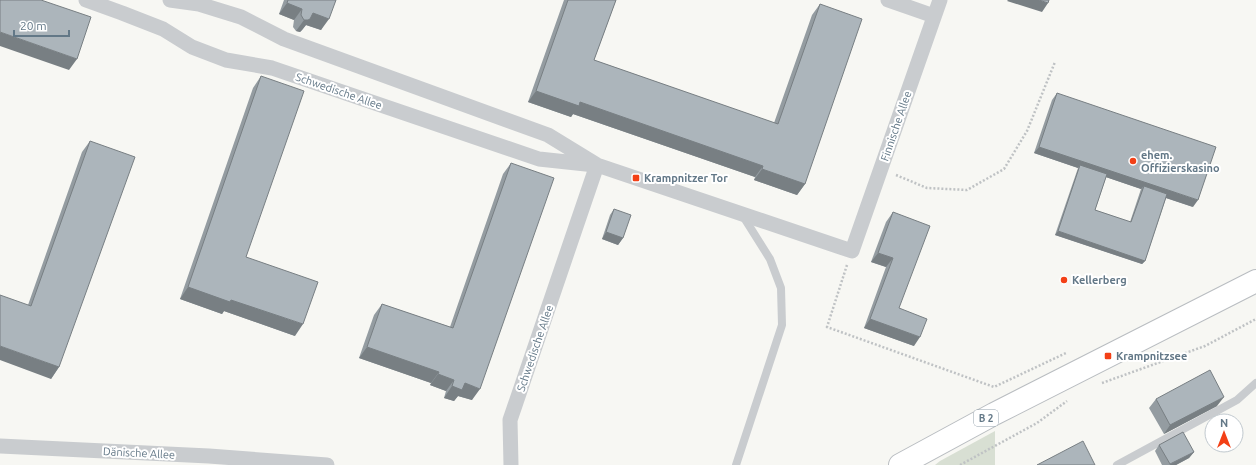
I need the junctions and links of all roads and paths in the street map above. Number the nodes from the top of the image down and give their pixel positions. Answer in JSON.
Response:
{"nodes":[{"id":1,"x":86,"y":0,"type":"edge"},
{"id":2,"x":170,"y":0,"type":"edge"},
{"id":3,"x":888,"y":0,"type":"edge"},
{"id":4,"x":940,"y":0,"type":"edge"},
{"id":5,"x":934,"y":16,"type":"junction"},
{"id":6,"x":1056,"y":62,"type":"dead end"},
{"id":7,"x":598,"y":165,"type":"junction"},
{"id":8,"x":881,"y":168,"type":"junction"},
{"id":9,"x":742,"y":214,"type":"junction"},
{"id":10,"x":852,"y":251,"type":"junction"},
{"id":11,"x":1256,"y":281,"type":"edge"},
{"id":12,"x":1256,"y":319,"type":"edge"},
{"id":13,"x":1069,"y":352,"type":"dead end"},
{"id":14,"x":1256,"y":383,"type":"edge"},
{"id":15,"x":1095,"y":386,"type":"dead end"},
{"id":16,"x":1068,"y":400,"type":"dead end"},
{"id":17,"x":0,"y":446,"type":"edge"},
{"id":18,"x":326,"y":465,"type":"edge"},
{"id":19,"x":511,"y":465,"type":"edge"},
{"id":20,"x":736,"y":465,"type":"edge"},
{"id":21,"x":900,"y":465,"type":"edge"},
{"id":22,"x":960,"y":465,"type":"edge"},
{"id":23,"x":1117,"y":465,"type":"edge"}],
"edges":[{"from":1,"to":7,"type":"street","name":"Schwedische Allee"},
{"from":2,"to":7,"type":"street","name":"Schwedische Allee"},
{"from":3,"to":5,"type":"street"},
{"from":4,"to":5,"type":"street","name":"Finnische Allee"},
{"from":5,"to":8,"type":"street","name":"Finnische Allee"},
{"from":6,"to":8,"type":"path"},
{"from":7,"to":9,"type":"street","name":"Schwedische Allee"},
{"from":7,"to":19,"type":"street","name":"Schwedische Allee"},
{"from":8,"to":10,"type":"street","name":"Finnische Allee"},
{"from":9,"to":10,"type":"street","name":"Schwedische Allee"},
{"from":9,"to":20,"type":"lane"},
{"from":10,"to":13,"type":"path"},
{"from":11,"to":21,"type":"main road","number":"B 2"},
{"from":12,"to":15,"type":"path"},
{"from":14,"to":23,"type":"lane"},
{"from":16,"to":22,"type":"path"},
{"from":17,"to":18,"type":"street","name":"Dänische Allee"}]}
